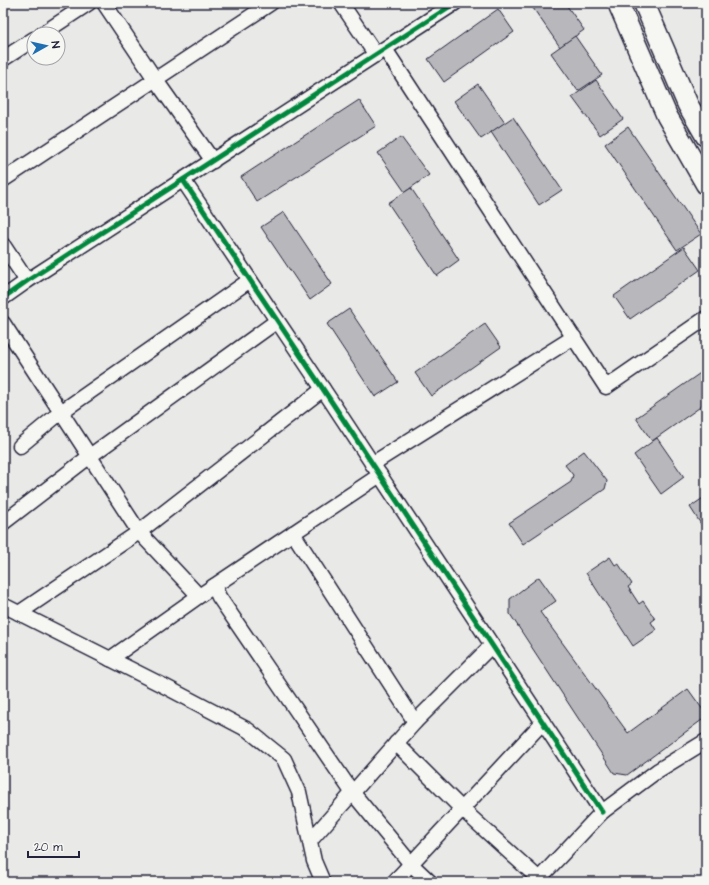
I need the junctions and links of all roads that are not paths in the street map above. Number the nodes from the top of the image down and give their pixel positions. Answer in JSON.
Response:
{"nodes":[{"id":1,"x":89,"y":3,"type":"edge"},
{"id":2,"x":104,"y":3,"type":"edge"},
{"id":3,"x":271,"y":3,"type":"edge"},
{"id":4,"x":341,"y":3,"type":"edge"},
{"id":5,"x":455,"y":3,"type":"edge"},
{"id":6,"x":618,"y":3,"type":"edge"},
{"id":7,"x":644,"y":3,"type":"edge"},
{"id":8,"x":54,"y":26,"type":"edge"},
{"id":9,"x":26,"y":44,"type":"edge"},
{"id":10,"x":380,"y":52,"type":"junction"},
{"id":11,"x":3,"y":59,"type":"edge"},
{"id":12,"x":155,"y":80,"type":"junction"},
{"id":13,"x":703,"y":125,"type":"edge"},
{"id":14,"x":213,"y":161,"type":"junction"},
{"id":15,"x":3,"y":180,"type":"edge"},
{"id":16,"x":183,"y":180,"type":"junction"},
{"id":17,"x":706,"y":184,"type":"edge"},
{"id":18,"x":3,"y":245,"type":"edge"},
{"id":19,"x":250,"y":280,"type":"junction"},
{"id":20,"x":27,"y":281,"type":"junction"},
{"id":21,"x":3,"y":298,"type":"edge"},
{"id":22,"x":706,"y":318,"type":"edge"},
{"id":23,"x":278,"y":321,"type":"junction"},
{"id":24,"x":3,"y":323,"type":"edge"},
{"id":25,"x":574,"y":337,"type":"junction"},
{"id":26,"x":323,"y":390,"type":"junction"},
{"id":27,"x":61,"y":412,"type":"junction"},
{"id":28,"x":20,"y":446,"type":"dead end"},
{"id":29,"x":90,"y":456,"type":"junction"},
{"id":30,"x":376,"y":469,"type":"junction"},
{"id":31,"x":3,"y":523,"type":"edge"},
{"id":32,"x":139,"y":532,"type":"junction"},
{"id":33,"x":293,"y":532,"type":"junction"},
{"id":34,"x":214,"y":586,"type":"junction"},
{"id":35,"x":199,"y":596,"type":"junction"},
{"id":36,"x":3,"y":605,"type":"edge"},
{"id":37,"x":19,"y":613,"type":"junction"},
{"id":38,"x":492,"y":645,"type":"junction"},
{"id":39,"x":110,"y":659,"type":"junction"},
{"id":40,"x":415,"y":722,"type":"junction"},
{"id":41,"x":543,"y":722,"type":"junction"},
{"id":42,"x":706,"y":741,"type":"edge"},
{"id":43,"x":396,"y":743,"type":"junction"},
{"id":44,"x":352,"y":792,"type":"junction"},
{"id":45,"x":462,"y":809,"type":"junction"},
{"id":46,"x":602,"y":812,"type":"junction"},
{"id":47,"x":310,"y":841,"type":"junction"},
{"id":48,"x":411,"y":864,"type":"junction"},
{"id":49,"x":537,"y":881,"type":"edge"},
{"id":50,"x":323,"y":882,"type":"edge"},
{"id":51,"x":394,"y":882,"type":"edge"},
{"id":52,"x":430,"y":882,"type":"edge"}],
"edges":[{"from":1,"to":8,"type":"street"},
{"from":2,"to":12,"type":"street"},
{"from":3,"to":12,"type":"street"},
{"from":4,"to":10,"type":"street"},
{"from":5,"to":10,"type":"street"},
{"from":6,"to":17,"type":"street"},
{"from":7,"to":13,"type":"street"},
{"from":9,"to":11,"type":"street"},
{"from":10,"to":14,"type":"street"},
{"from":10,"to":25,"type":"street"},
{"from":12,"to":14,"type":"street"},
{"from":12,"to":15,"type":"street"},
{"from":14,"to":16,"type":"street"},
{"from":16,"to":19,"type":"street"},
{"from":16,"to":20,"type":"street"},
{"from":18,"to":20,"type":"street"},
{"from":19,"to":23,"type":"street"},
{"from":19,"to":27,"type":"street"},
{"from":20,"to":21,"type":"street"},
{"from":22,"to":25,"type":"street"},
{"from":23,"to":26,"type":"street"},
{"from":23,"to":29,"type":"street"},
{"from":24,"to":27,"type":"street"},
{"from":25,"to":30,"type":"street"},
{"from":26,"to":30,"type":"street"},
{"from":26,"to":32,"type":"street"},
{"from":27,"to":28,"type":"street"},
{"from":27,"to":29,"type":"street"},
{"from":29,"to":31,"type":"street"},
{"from":29,"to":32,"type":"street"},
{"from":30,"to":33,"type":"street"},
{"from":30,"to":38,"type":"street"},
{"from":32,"to":35,"type":"street"},
{"from":32,"to":37,"type":"street"},
{"from":33,"to":34,"type":"street"},
{"from":33,"to":40,"type":"street"},
{"from":34,"to":35,"type":"street"},
{"from":34,"to":44,"type":"street"},
{"from":35,"to":39,"type":"street"},
{"from":36,"to":37,"type":"street"},
{"from":37,"to":39,"type":"street"},
{"from":38,"to":40,"type":"street"},
{"from":38,"to":41,"type":"street"},
{"from":39,"to":47,"type":"street"},
{"from":40,"to":43,"type":"street"},
{"from":41,"to":45,"type":"street"},
{"from":41,"to":46,"type":"street"},
{"from":42,"to":46,"type":"street"},
{"from":43,"to":44,"type":"street"},
{"from":43,"to":45,"type":"street"},
{"from":44,"to":47,"type":"street"},
{"from":44,"to":48,"type":"street"},
{"from":45,"to":48,"type":"street"},
{"from":45,"to":49,"type":"street"},
{"from":46,"to":49,"type":"street"},
{"from":47,"to":50,"type":"street"},
{"from":48,"to":51,"type":"street"},
{"from":48,"to":52,"type":"street"}]}
